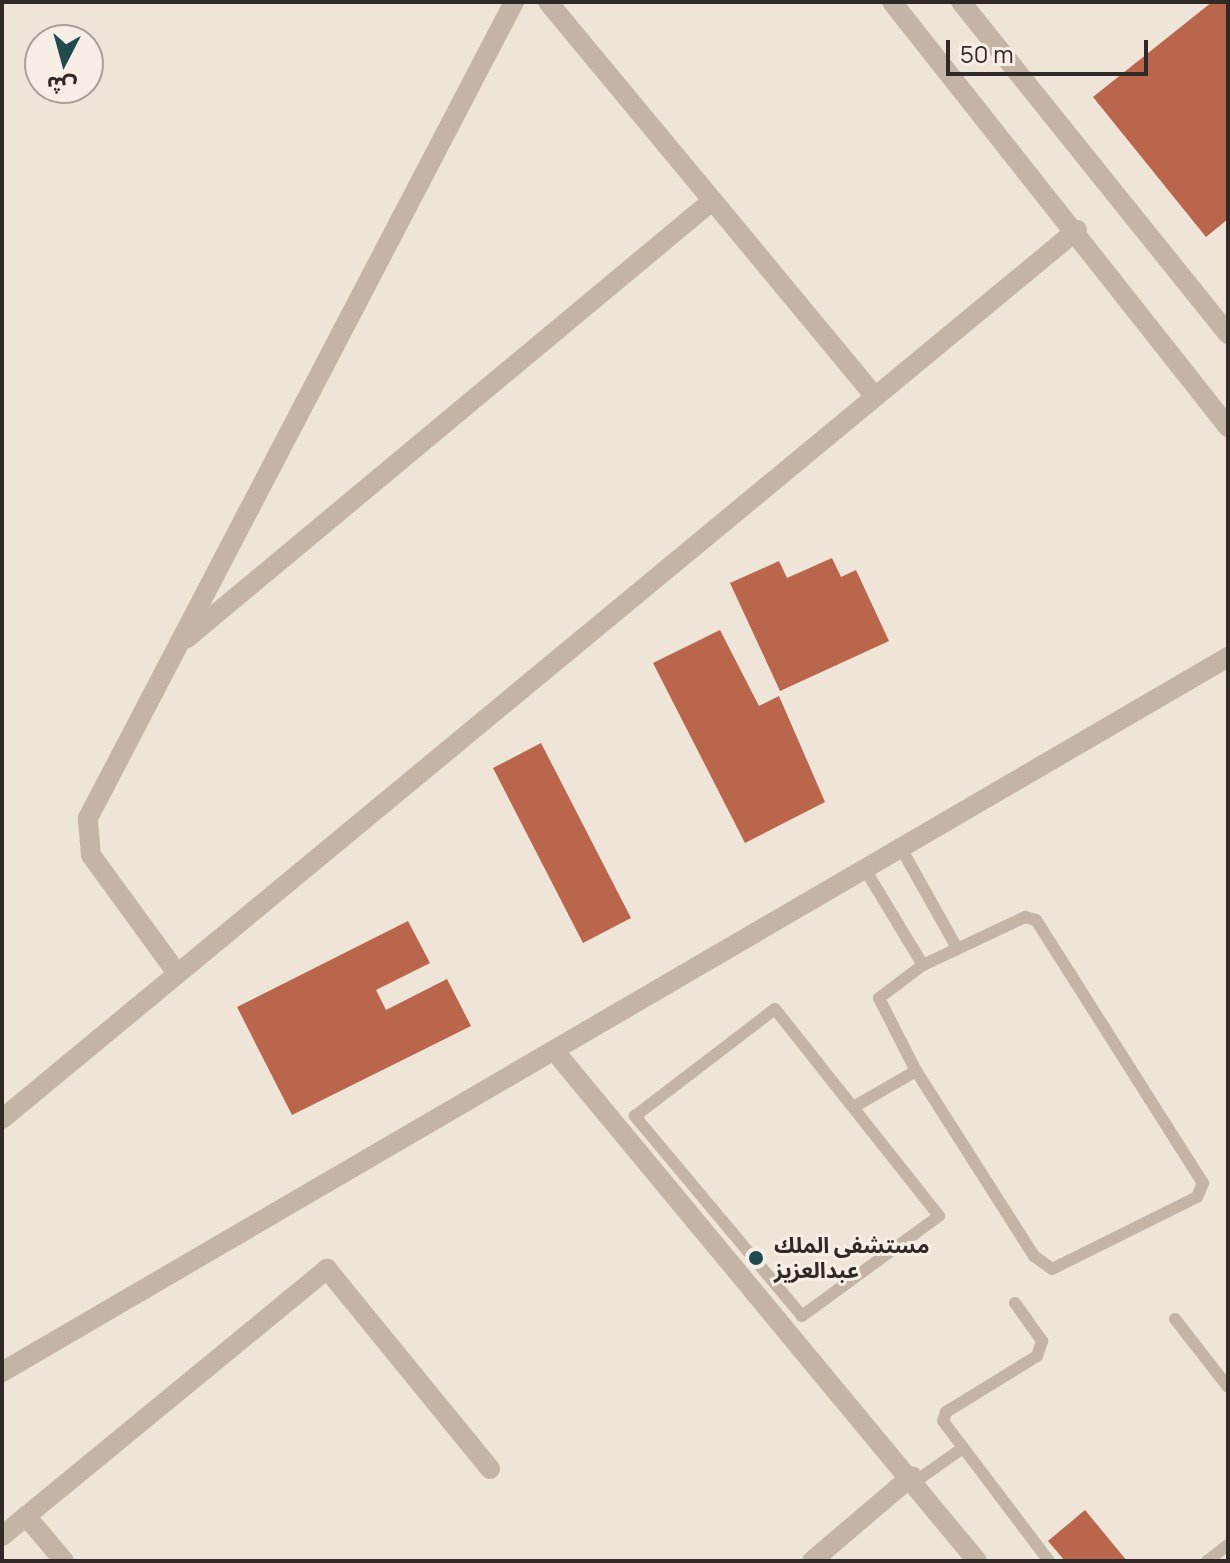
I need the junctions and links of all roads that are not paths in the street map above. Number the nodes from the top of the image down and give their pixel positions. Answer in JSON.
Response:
{"nodes":[{"id":1,"x":514,"y":2,"type":"edge"},
{"id":2,"x":548,"y":2,"type":"edge"},
{"id":3,"x":892,"y":2,"type":"edge"},
{"id":4,"x":961,"y":2,"type":"edge"},
{"id":5,"x":713,"y":200,"type":"junction"},
{"id":6,"x":1077,"y":230,"type":"junction"},
{"id":7,"x":1228,"y":334,"type":"edge"},
{"id":8,"x":873,"y":394,"type":"junction"},
{"id":9,"x":1228,"y":427,"type":"edge"},
{"id":10,"x":179,"y":644,"type":"junction"},
{"id":11,"x":1228,"y":657,"type":"edge"},
{"id":12,"x":902,"y":850,"type":"junction"},
{"id":13,"x":866,"y":871,"type":"junction"},
{"id":14,"x":957,"y":948,"type":"junction"},
{"id":15,"x":923,"y":965,"type":"junction"},
{"id":16,"x":177,"y":973,"type":"junction"},
{"id":17,"x":557,"y":1054,"type":"junction"},
{"id":18,"x":916,"y":1071,"type":"junction"},
{"id":19,"x":857,"y":1105,"type":"junction"},
{"id":20,"x":2,"y":1119,"type":"edge"},
{"id":21,"x":1015,"y":1303,"type":"dead end"},
{"id":22,"x":1175,"y":1319,"type":"dead end"},
{"id":23,"x":2,"y":1372,"type":"edge"},
{"id":24,"x":1228,"y":1387,"type":"edge"},
{"id":25,"x":960,"y":1450,"type":"junction"},
{"id":26,"x":490,"y":1469,"type":"dead end"},
{"id":27,"x":914,"y":1478,"type":"junction"},
{"id":28,"x":26,"y":1516,"type":"junction"},
{"id":29,"x":2,"y":1536,"type":"edge"},
{"id":30,"x":1228,"y":1545,"type":"edge"},
{"id":31,"x":975,"y":1560,"type":"edge"},
{"id":32,"x":64,"y":1561,"type":"edge"},
{"id":33,"x":812,"y":1561,"type":"edge"},
{"id":34,"x":1049,"y":1561,"type":"edge"},
{"id":35,"x":1207,"y":1561,"type":"edge"}],
"edges":[{"from":1,"to":10,"type":"street"},
{"from":2,"to":5,"type":"street"},
{"from":3,"to":6,"type":"street"},
{"from":4,"to":7,"type":"street"},
{"from":5,"to":8,"type":"street"},
{"from":5,"to":10,"type":"street"},
{"from":6,"to":8,"type":"street"},
{"from":6,"to":9,"type":"street"},
{"from":8,"to":16,"type":"street"},
{"from":10,"to":16,"type":"street"},
{"from":11,"to":12,"type":"street"},
{"from":12,"to":13,"type":"street"},
{"from":12,"to":14,"type":"lane"},
{"from":13,"to":15,"type":"lane"},
{"from":13,"to":17,"type":"street"},
{"from":14,"to":15,"type":"lane"},
{"from":14,"to":18,"type":"lane"},
{"from":15,"to":18,"type":"lane"},
{"from":16,"to":20,"type":"street"},
{"from":17,"to":23,"type":"street"},
{"from":17,"to":27,"type":"street"},
{"from":18,"to":19,"type":"lane"},
{"from":19,"to":19,"type":"lane"},
{"from":21,"to":25,"type":"lane"},
{"from":22,"to":24,"type":"lane"},
{"from":25,"to":27,"type":"lane"},
{"from":25,"to":34,"type":"lane"},
{"from":26,"to":28,"type":"street"},
{"from":27,"to":31,"type":"street"},
{"from":27,"to":33,"type":"street"},
{"from":28,"to":29,"type":"street"},
{"from":28,"to":32,"type":"street"},
{"from":30,"to":35,"type":"lane"}]}
